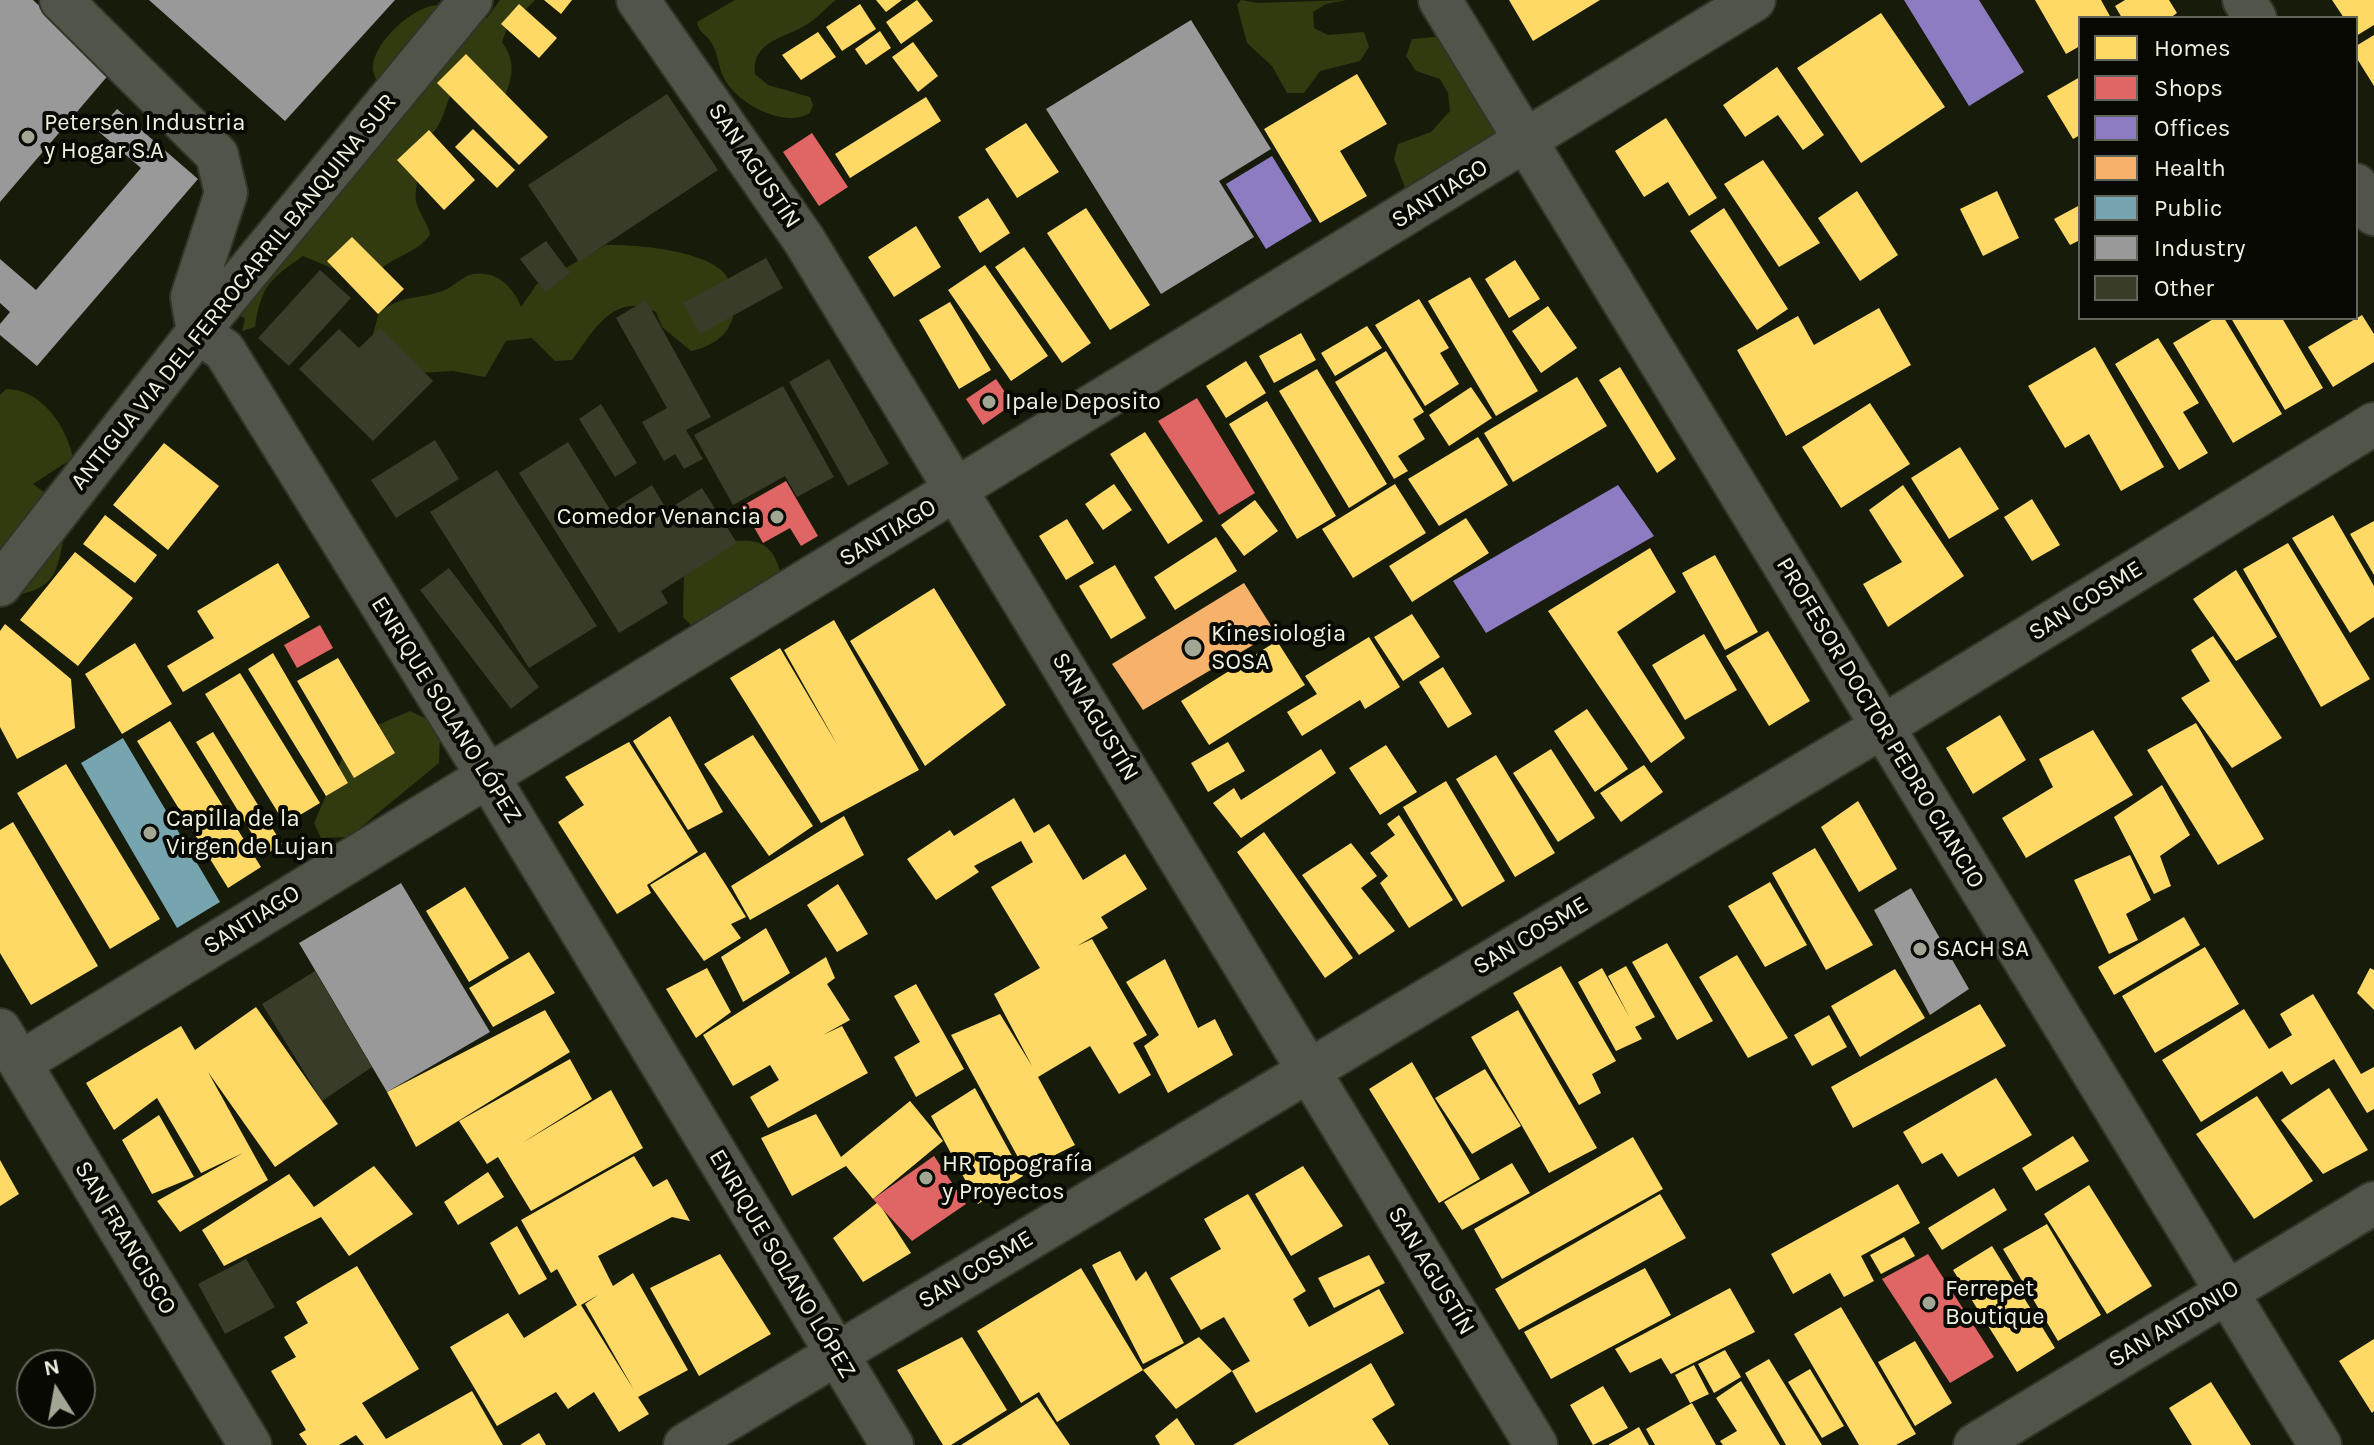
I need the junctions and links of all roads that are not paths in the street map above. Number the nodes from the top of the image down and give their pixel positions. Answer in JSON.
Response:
{"nodes":[{"id":1,"x":61,"y":0,"type":"edge"},
{"id":2,"x":471,"y":0,"type":"edge"},
{"id":3,"x":638,"y":0,"type":"edge"},
{"id":4,"x":1440,"y":0,"type":"edge"},
{"id":5,"x":1754,"y":0,"type":"edge"},
{"id":6,"x":1525,"y":141,"type":"junction"},
{"id":7,"x":2358,"y":188,"type":"edge"},
{"id":8,"x":2374,"y":214,"type":"edge"},
{"id":9,"x":198,"y":332,"type":"junction"},
{"id":10,"x":2374,"y":424,"type":"edge"},
{"id":11,"x":958,"y":491,"type":"junction"},
{"id":12,"x":0,"y":585,"type":"edge"},
{"id":13,"x":1882,"y":727,"type":"junction"},
{"id":14,"x":487,"y":775,"type":"junction"},
{"id":15,"x":10,"y":1047,"type":"edge"},
{"id":16,"x":1308,"y":1069,"type":"junction"},
{"id":17,"x":2374,"y":1203,"type":"edge"},
{"id":18,"x":2226,"y":1292,"type":"junction"},
{"id":19,"x":836,"y":1355,"type":"junction"},
{"id":20,"x":250,"y":1445,"type":"edge"},
{"id":21,"x":685,"y":1445,"type":"edge"},
{"id":22,"x":892,"y":1445,"type":"edge"},
{"id":23,"x":1536,"y":1445,"type":"edge"},
{"id":24,"x":1975,"y":1445,"type":"edge"},
{"id":25,"x":2320,"y":1445,"type":"edge"}],
"edges":[{"from":1,"to":9,"type":"street"},
{"from":2,"to":9,"type":"street","name":"ANTIGUA VIA DEL FERROCARRIL BANQUINA SUR"},
{"from":3,"to":11,"type":"street","name":"SAN AGUSTÍN"},
{"from":4,"to":6,"type":"street","name":"PROFESOR DOCTOR PEDRO CIANCIO"},
{"from":5,"to":6,"type":"street","name":"SANTIAGO"},
{"from":6,"to":11,"type":"street","name":"SANTIAGO"},
{"from":6,"to":13,"type":"street","name":"PROFESOR DOCTOR PEDRO CIANCIO"},
{"from":7,"to":8,"type":"street"},
{"from":9,"to":12,"type":"street","name":"ANTIGUA VIA DEL FERROCARRIL BANQUINA SUR"},
{"from":9,"to":14,"type":"street","name":"ENRIQUE SOLANO LÓPEZ"},
{"from":10,"to":13,"type":"street","name":"SAN COSME"},
{"from":11,"to":14,"type":"street","name":"SANTIAGO"},
{"from":11,"to":16,"type":"street","name":"SAN AGUSTÍN"},
{"from":13,"to":16,"type":"street","name":"SAN COSME"},
{"from":13,"to":18,"type":"street","name":"PROFESOR DOCTOR PEDRO CIANCIO"},
{"from":14,"to":15,"type":"street","name":"SANTIAGO"},
{"from":14,"to":19,"type":"street","name":"ENRIQUE SOLANO LÓPEZ"},
{"from":15,"to":20,"type":"street","name":"SAN FRANCISCO"},
{"from":16,"to":19,"type":"street","name":"SAN COSME"},
{"from":16,"to":23,"type":"street","name":"SAN AGUSTÍN"},
{"from":17,"to":18,"type":"street","name":"SAN ANTONIO"},
{"from":18,"to":24,"type":"street","name":"SAN ANTONIO"},
{"from":18,"to":25,"type":"street","name":"PROFESOR DOCTOR PEDRO CIANCIO"},
{"from":19,"to":21,"type":"street","name":"SAN COSME"},
{"from":19,"to":22,"type":"street","name":"ENRIQUE SOLANO LÓPEZ"}]}
